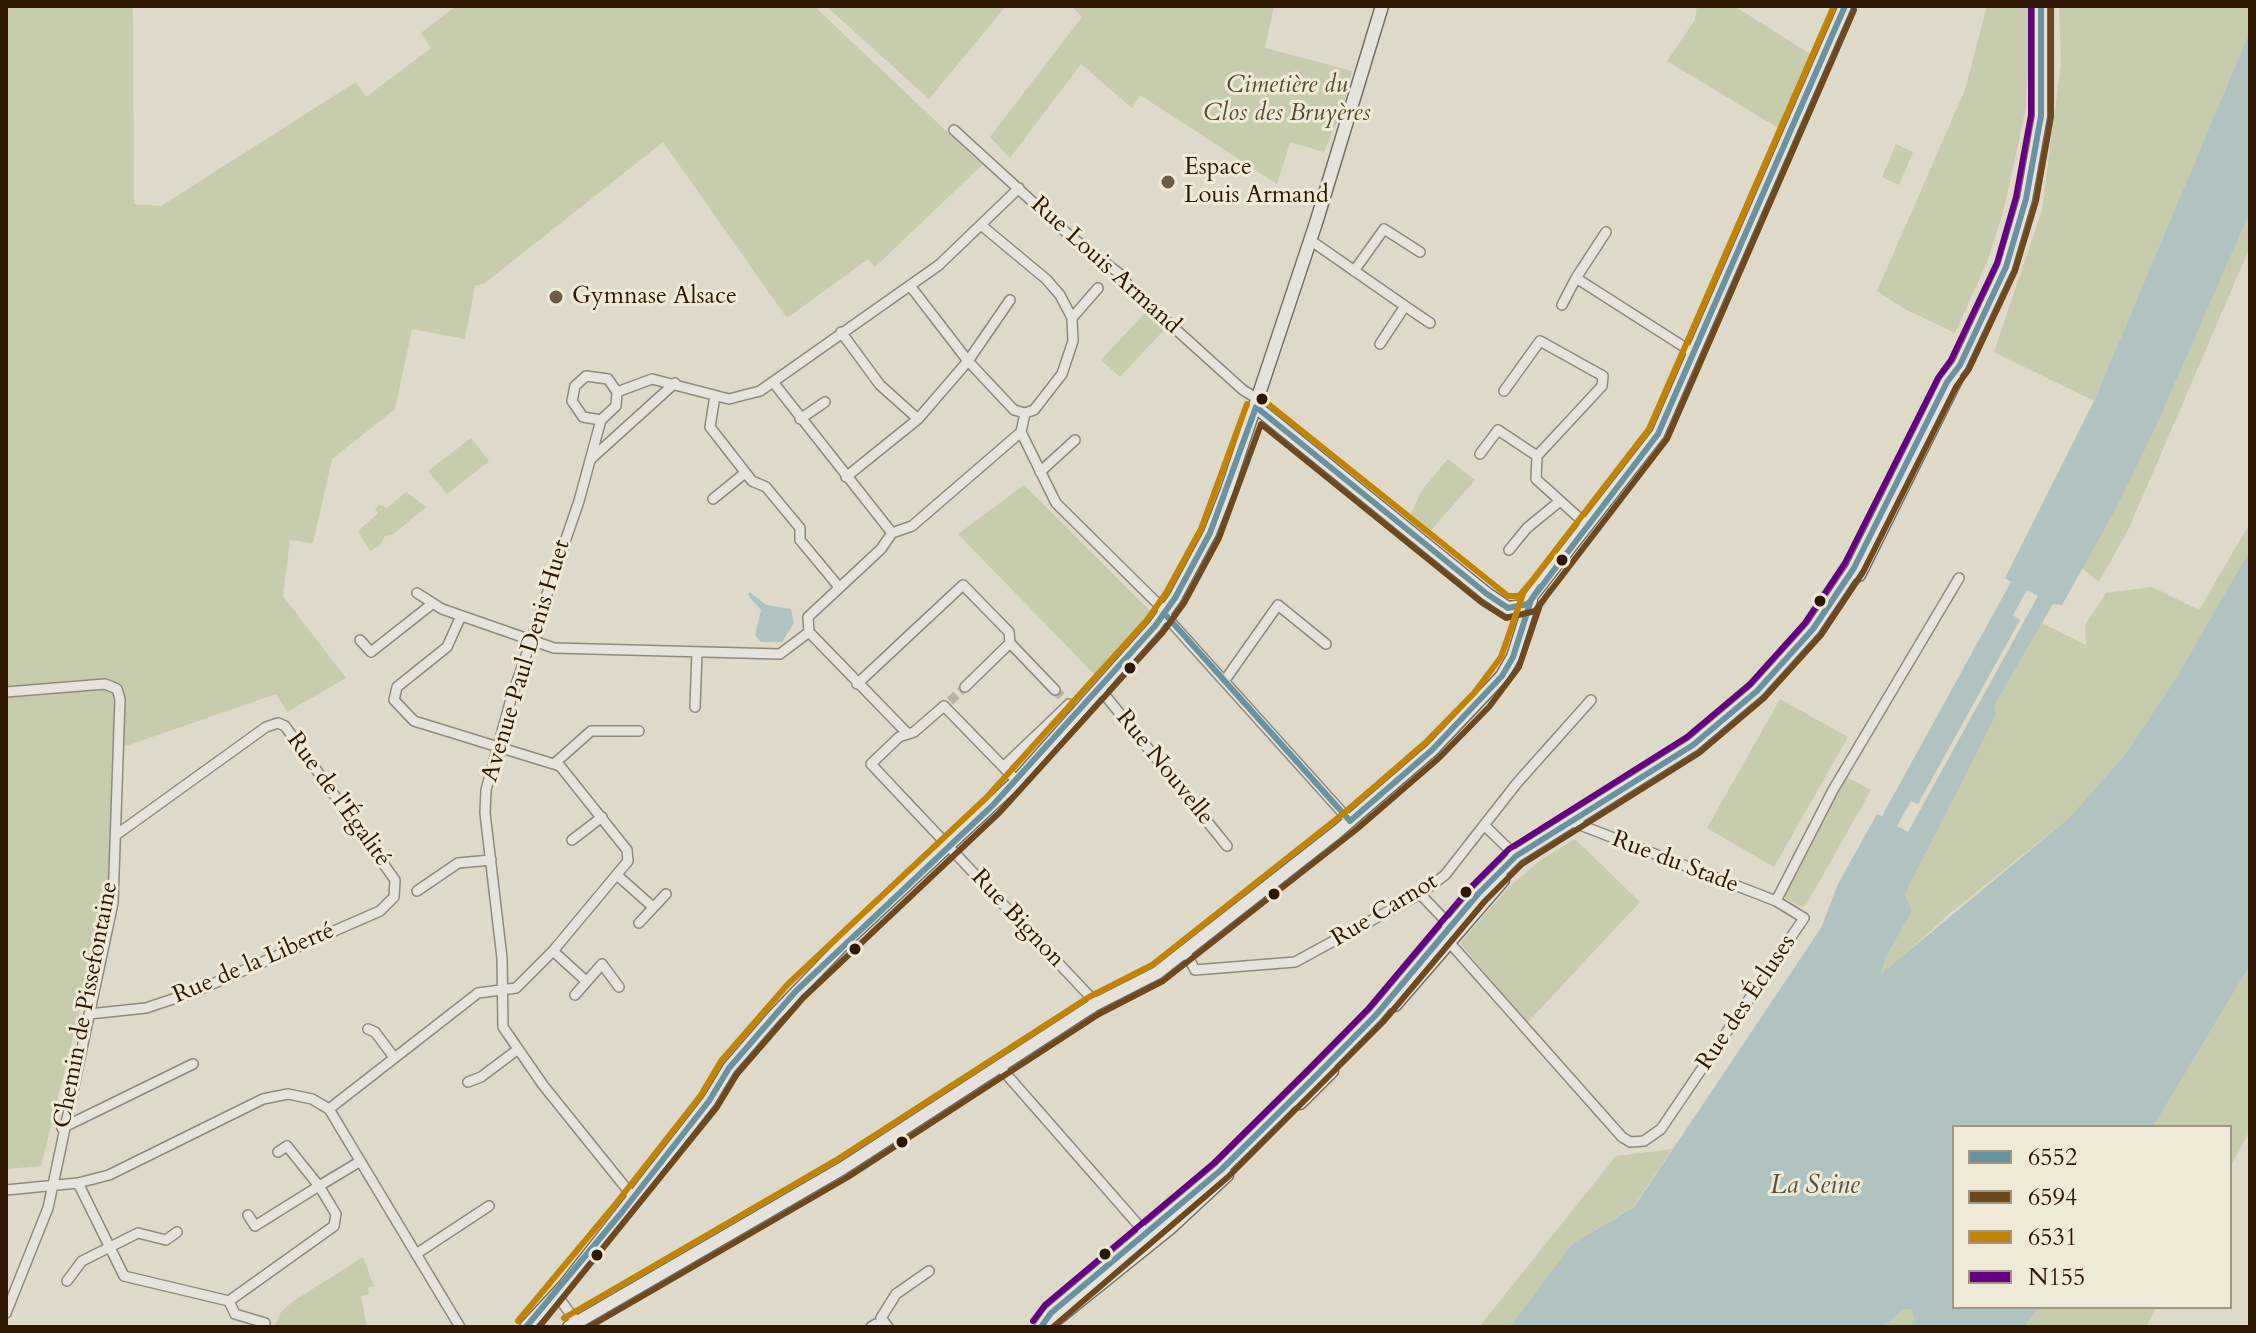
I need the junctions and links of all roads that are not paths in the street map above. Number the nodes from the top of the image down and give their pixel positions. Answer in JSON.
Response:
{"nodes":[{"id":1,"x":1382,"y":6,"type":"edge"},
{"id":2,"x":1845,"y":6,"type":"edge"},
{"id":3,"x":2041,"y":6,"type":"edge"},
{"id":4,"x":954,"y":130,"type":"dead end"},
{"id":5,"x":1019,"y":188,"type":"junction"},
{"id":6,"x":981,"y":225,"type":"junction"},
{"id":7,"x":1606,"y":232,"type":"dead end"},
{"id":8,"x":1310,"y":240,"type":"junction"},
{"id":9,"x":1420,"y":252,"type":"dead end"},
{"id":10,"x":1354,"y":271,"type":"junction"},
{"id":11,"x":1576,"y":278,"type":"junction"},
{"id":12,"x":911,"y":287,"type":"junction"},
{"id":13,"x":1098,"y":288,"type":"dead end"},
{"id":14,"x":1010,"y":300,"type":"dead end"},
{"id":15,"x":1562,"y":305,"type":"dead end"},
{"id":16,"x":1405,"y":306,"type":"junction"},
{"id":17,"x":1072,"y":318,"type":"junction"},
{"id":18,"x":1430,"y":323,"type":"dead end"},
{"id":19,"x":841,"y":332,"type":"junction"},
{"id":20,"x":1380,"y":344,"type":"dead end"},
{"id":21,"x":1692,"y":352,"type":"junction"},
{"id":22,"x":968,"y":361,"type":"junction"},
{"id":23,"x":1960,"y":365,"type":"junction"},
{"id":24,"x":773,"y":382,"type":"junction"},
{"id":25,"x":675,"y":383,"type":"junction"},
{"id":26,"x":1504,"y":391,"type":"dead end"},
{"id":27,"x":617,"y":392,"type":"junction"},
{"id":28,"x":715,"y":396,"type":"junction"},
{"id":29,"x":825,"y":402,"type":"dead end"},
{"id":30,"x":1257,"y":403,"type":"junction"},
{"id":31,"x":1025,"y":413,"type":"junction"},
{"id":32,"x":800,"y":419,"type":"junction"},
{"id":33,"x":918,"y":419,"type":"junction"},
{"id":34,"x":601,"y":420,"type":"junction"},
{"id":35,"x":1021,"y":432,"type":"junction"},
{"id":36,"x":1075,"y":440,"type":"dead end"},
{"id":37,"x":1480,"y":454,"type":"dead end"},
{"id":38,"x":1537,"y":456,"type":"junction"},
{"id":39,"x":592,"y":458,"type":"junction"},
{"id":40,"x":1040,"y":472,"type":"junction"},
{"id":41,"x":745,"y":473,"type":"junction"},
{"id":42,"x":846,"y":477,"type":"junction"},
{"id":43,"x":713,"y":499,"type":"dead end"},
{"id":44,"x":1560,"y":501,"type":"junction"},
{"id":45,"x":1588,"y":526,"type":"junction"},
{"id":46,"x":892,"y":533,"type":"junction"},
{"id":47,"x":1509,"y":550,"type":"dead end"},
{"id":48,"x":1959,"y":578,"type":"dead end"},
{"id":49,"x":839,"y":587,"type":"junction"},
{"id":50,"x":417,"y":593,"type":"dead end"},
{"id":51,"x":1531,"y":600,"type":"junction"},
{"id":52,"x":432,"y":604,"type":"junction"},
{"id":53,"x":1504,"y":606,"type":"junction"},
{"id":54,"x":1164,"y":613,"type":"junction"},
{"id":55,"x":461,"y":616,"type":"junction"},
{"id":56,"x":1522,"y":626,"type":"junction"},
{"id":57,"x":809,"y":632,"type":"junction"},
{"id":58,"x":360,"y":640,"type":"dead end"},
{"id":59,"x":531,"y":640,"type":"junction"},
{"id":60,"x":1010,"y":643,"type":"junction"},
{"id":61,"x":1326,"y":644,"type":"dead end"},
{"id":62,"x":697,"y":652,"type":"junction"},
{"id":63,"x":1225,"y":680,"type":"junction"},
{"id":64,"x":857,"y":684,"type":"junction"},
{"id":65,"x":965,"y":687,"type":"tunnel mouth"},
{"id":66,"x":1100,"y":689,"type":"junction"},
{"id":67,"x":1055,"y":690,"type":"tunnel mouth"},
{"id":68,"x":6,"y":692,"type":"edge"},
{"id":69,"x":1591,"y":700,"type":"dead end"},
{"id":70,"x":1071,"y":706,"type":"junction"},
{"id":71,"x":695,"y":707,"type":"dead end"},
{"id":72,"x":639,"y":731,"type":"dead end"},
{"id":73,"x":906,"y":732,"type":"junction"},
{"id":74,"x":498,"y":745,"type":"junction"},
{"id":75,"x":555,"y":763,"type":"junction"},
{"id":76,"x":1003,"y":767,"type":"junction"},
{"id":77,"x":1017,"y":781,"type":"junction"},
{"id":78,"x":602,"y":817,"type":"junction"},
{"id":79,"x":1350,"y":821,"type":"junction"},
{"id":80,"x":1575,"y":823,"type":"junction"},
{"id":81,"x":1484,"y":825,"type":"junction"},
{"id":82,"x":116,"y":835,"type":"junction"},
{"id":83,"x":572,"y":840,"type":"dead end"},
{"id":84,"x":1227,"y":846,"type":"dead end"},
{"id":85,"x":949,"y":847,"type":"junction"},
{"id":86,"x":1516,"y":856,"type":"junction"},
{"id":87,"x":491,"y":860,"type":"junction"},
{"id":88,"x":618,"y":876,"type":"junction"},
{"id":89,"x":395,"y":880,"type":"joint"},
{"id":90,"x":417,"y":891,"type":"dead end"},
{"id":91,"x":666,"y":894,"type":"dead end"},
{"id":92,"x":1420,"y":894,"type":"junction"},
{"id":93,"x":1776,"y":901,"type":"junction"},
{"id":94,"x":653,"y":907,"type":"junction"},
{"id":95,"x":639,"y":923,"type":"dead end"},
{"id":96,"x":1448,"y":936,"type":"junction"},
{"id":97,"x":553,"y":951,"type":"junction"},
{"id":98,"x":1185,"y":951,"type":"junction"},
{"id":99,"x":586,"y":981,"type":"junction"},
{"id":100,"x":619,"y":987,"type":"dead end"},
{"id":101,"x":503,"y":992,"type":"junction"},
{"id":102,"x":575,"y":995,"type":"dead end"},
{"id":103,"x":1097,"y":1004,"type":"junction"},
{"id":104,"x":89,"y":1014,"type":"junction"},
{"id":105,"x":368,"y":1029,"type":"dead end"},
{"id":106,"x":517,"y":1050,"type":"junction"},
{"id":107,"x":393,"y":1056,"type":"junction"},
{"id":108,"x":193,"y":1064,"type":"dead end"},
{"id":109,"x":1000,"y":1067,"type":"junction"},
{"id":110,"x":468,"y":1082,"type":"dead end"},
{"id":111,"x":329,"y":1109,"type":"junction"},
{"id":112,"x":62,"y":1128,"type":"junction"},
{"id":113,"x":278,"y":1152,"type":"dead end"},
{"id":114,"x":359,"y":1162,"type":"junction"},
{"id":115,"x":78,"y":1183,"type":"junction"},
{"id":116,"x":51,"y":1184,"type":"junction"},
{"id":117,"x":319,"y":1186,"type":"junction"},
{"id":118,"x":6,"y":1190,"type":"edge"},
{"id":119,"x":634,"y":1198,"type":"junction"},
{"id":120,"x":489,"y":1206,"type":"dead end"},
{"id":121,"x":248,"y":1215,"type":"dead end"},
{"id":122,"x":177,"y":1232,"type":"dead end"},
{"id":123,"x":1150,"y":1237,"type":"junction"},
{"id":124,"x":109,"y":1247,"type":"junction"},
{"id":125,"x":416,"y":1254,"type":"junction"},
{"id":126,"x":929,"y":1271,"type":"dead end"},
{"id":127,"x":67,"y":1281,"type":"dead end"},
{"id":128,"x":556,"y":1294,"type":"junction"},
{"id":129,"x":229,"y":1301,"type":"junction"},
{"id":130,"x":6,"y":1313,"type":"edge"},
{"id":131,"x":265,"y":1323,"type":"dead end"},
{"id":132,"x":581,"y":1324,"type":"edge"},
{"id":133,"x":460,"y":1327,"type":"edge"},
{"id":134,"x":526,"y":1327,"type":"edge"},
{"id":135,"x":888,"y":1327,"type":"edge"},
{"id":136,"x":1044,"y":1327,"type":"edge"}],
"edges":[{"from":1,"to":8,"type":"street"},
{"from":2,"to":21,"type":"street"},
{"from":3,"to":23,"type":"street"},
{"from":4,"to":5,"type":"street","name":"Rue Louis Armand"},
{"from":5,"to":6,"type":"street"},
{"from":5,"to":30,"type":"street","name":"Rue Louis Armand"},
{"from":6,"to":12,"type":"street"},
{"from":6,"to":17,"type":"street"},
{"from":7,"to":11,"type":"street"},
{"from":8,"to":10,"type":"street"},
{"from":8,"to":30,"type":"street"},
{"from":9,"to":10,"type":"street"},
{"from":10,"to":16,"type":"street"},
{"from":11,"to":15,"type":"street"},
{"from":11,"to":21,"type":"street"},
{"from":12,"to":19,"type":"street"},
{"from":12,"to":22,"type":"street"},
{"from":13,"to":17,"type":"street"},
{"from":14,"to":22,"type":"street"},
{"from":16,"to":18,"type":"street"},
{"from":16,"to":20,"type":"street"},
{"from":17,"to":31,"type":"street"},
{"from":19,"to":24,"type":"street"},
{"from":19,"to":33,"type":"street"},
{"from":21,"to":45,"type":"street"},
{"from":22,"to":31,"type":"street"},
{"from":22,"to":33,"type":"street"},
{"from":23,"to":80,"type":"street"},
{"from":23,"to":86,"type":"street"},
{"from":24,"to":28,"type":"street"},
{"from":24,"to":32,"type":"street"},
{"from":25,"to":27,"type":"street"},
{"from":25,"to":28,"type":"street"},
{"from":25,"to":39,"type":"street"},
{"from":26,"to":38,"type":"street"},
{"from":27,"to":34,"type":"street","name":"Avenue Paul Denis Huet"},
{"from":27,"to":34,"type":"street"},
{"from":28,"to":41,"type":"street"},
{"from":29,"to":32,"type":"street"},
{"from":30,"to":53,"type":"street"},
{"from":30,"to":54,"type":"street"},
{"from":31,"to":35,"type":"street"},
{"from":32,"to":42,"type":"street"},
{"from":33,"to":42,"type":"street"},
{"from":34,"to":39,"type":"street","name":"Avenue Paul Denis Huet"},
{"from":35,"to":40,"type":"street"},
{"from":35,"to":46,"type":"street"},
{"from":36,"to":40,"type":"street"},
{"from":37,"to":38,"type":"street"},
{"from":38,"to":44,"type":"street"},
{"from":39,"to":59,"type":"street","name":"Avenue Paul Denis Huet"},
{"from":40,"to":54,"type":"street"},
{"from":41,"to":43,"type":"street"},
{"from":41,"to":49,"type":"street"},
{"from":42,"to":46,"type":"street"},
{"from":44,"to":45,"type":"street"},
{"from":44,"to":47,"type":"street"},
{"from":45,"to":51,"type":"street"},
{"from":46,"to":49,"type":"street"},
{"from":48,"to":93,"type":"street","name":"Rue des Écluses"},
{"from":49,"to":57,"type":"street"},
{"from":50,"to":52,"type":"street"},
{"from":51,"to":53,"type":"street"},
{"from":51,"to":56,"type":"street"},
{"from":52,"to":55,"type":"street"},
{"from":52,"to":58,"type":"street"},
{"from":53,"to":56,"type":"street"},
{"from":54,"to":63,"type":"street"},
{"from":54,"to":66,"type":"street"},
{"from":55,"to":59,"type":"street"},
{"from":55,"to":74,"type":"street"},
{"from":56,"to":79,"type":"street"},
{"from":57,"to":62,"type":"street"},
{"from":57,"to":64,"type":"street"},
{"from":59,"to":62,"type":"street"},
{"from":59,"to":74,"type":"street","name":"Avenue Paul Denis Huet"},
{"from":60,"to":64,"type":"street"},
{"from":60,"to":65,"type":"street"},
{"from":60,"to":67,"type":"street"},
{"from":61,"to":63,"type":"street"},
{"from":62,"to":71,"type":"street"},
{"from":63,"to":79,"type":"street"},
{"from":64,"to":73,"type":"street"},
{"from":66,"to":70,"type":"street"},
{"from":66,"to":84,"type":"street","name":"Rue Nouvelle"},
{"from":68,"to":82,"type":"street","name":"Chemin de Pissefontaine"},
{"from":69,"to":81,"type":"street","name":"Rue Carnot"},
{"from":70,"to":76,"type":"street"},
{"from":70,"to":77,"type":"street"},
{"from":72,"to":75,"type":"street"},
{"from":73,"to":76,"type":"street"},
{"from":73,"to":85,"type":"street","name":"Rue Bignon"},
{"from":74,"to":75,"type":"street"},
{"from":74,"to":87,"type":"street","name":"Avenue Paul Denis Huet"},
{"from":75,"to":78,"type":"street"},
{"from":76,"to":77,"type":"street"},
{"from":77,"to":85,"type":"street"},
{"from":78,"to":83,"type":"street"},
{"from":78,"to":88,"type":"street"},
{"from":79,"to":98,"type":"street"},
{"from":80,"to":93,"type":"street","name":"Rue du Stade"},
{"from":80,"to":96,"type":"street"},
{"from":81,"to":86,"type":"street"},
{"from":81,"to":92,"type":"street","name":"Rue Carnot"},
{"from":82,"to":89,"type":"street","name":"Rue de l'Égalité"},
{"from":82,"to":104,"type":"street","name":"Chemin de Pissefontaine"},
{"from":85,"to":103,"type":"street","name":"Rue Bignon"},
{"from":85,"to":119,"type":"street"},
{"from":86,"to":96,"type":"street"},
{"from":87,"to":90,"type":"street"},
{"from":87,"to":101,"type":"street","name":"Avenue Paul Denis Huet"},
{"from":88,"to":94,"type":"street"},
{"from":88,"to":97,"type":"street"},
{"from":89,"to":104,"type":"street","name":"Rue de la Liberté"},
{"from":91,"to":94,"type":"street"},
{"from":92,"to":96,"type":"street","name":"Rue des Écluses"},
{"from":92,"to":98,"type":"street","name":"Rue Carnot"},
{"from":93,"to":96,"type":"street","name":"Rue des Écluses"},
{"from":94,"to":95,"type":"street"},
{"from":96,"to":123,"type":"street"},
{"from":97,"to":99,"type":"street"},
{"from":97,"to":101,"type":"street"},
{"from":98,"to":103,"type":"street"},
{"from":99,"to":100,"type":"street"},
{"from":99,"to":102,"type":"street"},
{"from":101,"to":106,"type":"street","name":"Avenue Paul Denis Huet"},
{"from":101,"to":107,"type":"street"},
{"from":103,"to":109,"type":"street"},
{"from":104,"to":112,"type":"street","name":"Chemin de Pissefontaine"},
{"from":105,"to":107,"type":"street"},
{"from":106,"to":110,"type":"street"},
{"from":106,"to":119,"type":"street","name":"Avenue Paul Denis Huet"},
{"from":107,"to":111,"type":"street"},
{"from":108,"to":112,"type":"street"},
{"from":109,"to":123,"type":"street"},
{"from":109,"to":132,"type":"street"},
{"from":111,"to":114,"type":"street"},
{"from":111,"to":115,"type":"street"},
{"from":112,"to":116,"type":"street","name":"Chemin de Pissefontaine"},
{"from":113,"to":117,"type":"street"},
{"from":114,"to":117,"type":"street"},
{"from":114,"to":125,"type":"street"},
{"from":115,"to":116,"type":"street"},
{"from":115,"to":124,"type":"street"},
{"from":116,"to":118,"type":"street"},
{"from":116,"to":130,"type":"street","name":"Chemin de Pissefontaine"},
{"from":117,"to":121,"type":"street"},
{"from":117,"to":129,"type":"street"},
{"from":119,"to":128,"type":"street"},
{"from":120,"to":125,"type":"street"},
{"from":122,"to":124,"type":"street"},
{"from":123,"to":136,"type":"street"},
{"from":124,"to":127,"type":"street"},
{"from":124,"to":129,"type":"street"},
{"from":125,"to":133,"type":"street"},
{"from":126,"to":135,"type":"street"},
{"from":128,"to":132,"type":"street"},
{"from":128,"to":134,"type":"street"},
{"from":129,"to":131,"type":"street"}]}
